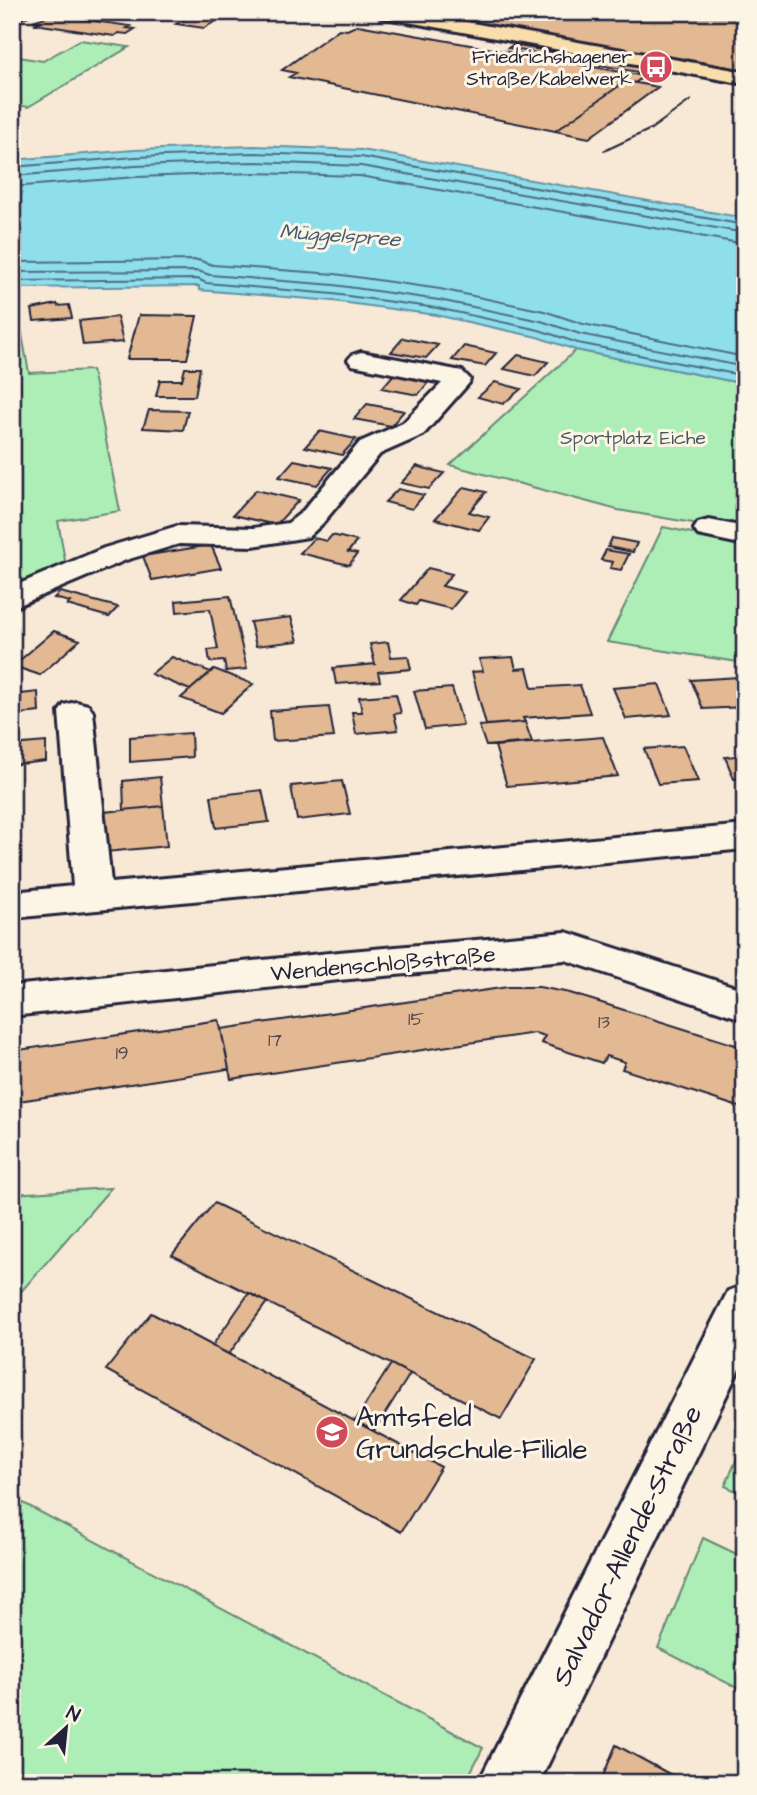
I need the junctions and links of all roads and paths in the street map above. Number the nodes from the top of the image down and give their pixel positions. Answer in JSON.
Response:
{"nodes":[{"id":1,"x":22,"y":12,"type":"edge"},
{"id":2,"x":381,"y":12,"type":"edge"},
{"id":3,"x":12,"y":17,"type":"edge"},
{"id":4,"x":745,"y":78,"type":"edge"},
{"id":5,"x":361,"y":360,"type":"dead end"},
{"id":6,"x":709,"y":529,"type":"dead end"},
{"id":7,"x":745,"y":536,"type":"edge"},
{"id":8,"x":12,"y":599,"type":"edge"},
{"id":9,"x":76,"y":712,"type":"dead end"},
{"id":10,"x":745,"y":837,"type":"edge"},
{"id":11,"x":93,"y":898,"type":"junction"},
{"id":12,"x":12,"y":905,"type":"edge"},
{"id":13,"x":12,"y":1001,"type":"edge"},
{"id":14,"x":745,"y":1005,"type":"edge"},
{"id":15,"x":745,"y":1306,"type":"edge"},
{"id":16,"x":508,"y":1783,"type":"edge"}],
"edges":[{"from":1,"to":3,"type":"street"},
{"from":2,"to":4,"type":"main road"},
{"from":5,"to":8,"type":"street"},
{"from":6,"to":7,"type":"street"},
{"from":9,"to":11,"type":"street"},
{"from":10,"to":11,"type":"street"},
{"from":11,"to":12,"type":"street"},
{"from":13,"to":14,"type":"street","name":"Wendenschloßstraße"},
{"from":15,"to":16,"type":"street","name":"Salvador-Allende-Straße"}]}
